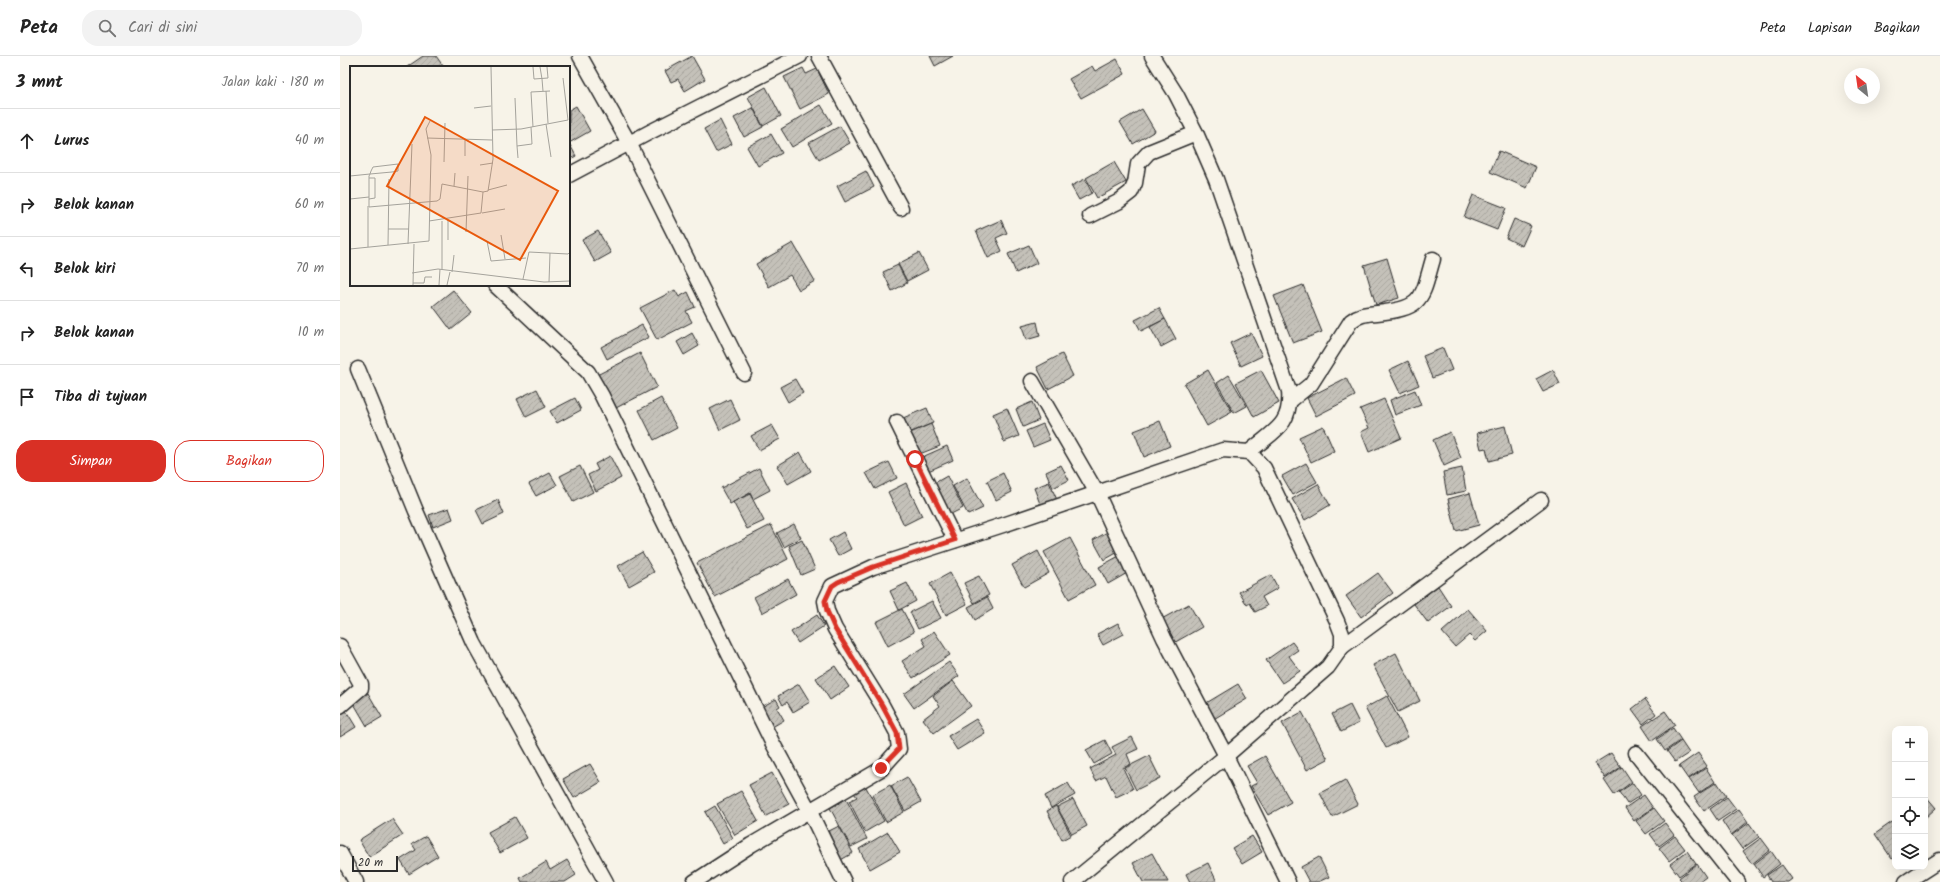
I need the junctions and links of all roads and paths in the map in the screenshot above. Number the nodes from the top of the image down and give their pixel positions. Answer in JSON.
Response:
{"nodes":[{"id":1,"x":580,"y":56,"type":"edge"},
{"id":2,"x":800,"y":56,"type":"edge"},
{"id":3,"x":819,"y":56,"type":"edge"},
{"id":4,"x":1152,"y":56,"type":"edge"},
{"id":5,"x":1196,"y":133,"type":"junction"},
{"id":6,"x":629,"y":143,"type":"junction"},
{"id":7,"x":570,"y":174,"type":"edge"},
{"id":8,"x":901,"y":208,"type":"dead end"},
{"id":9,"x":1090,"y":216,"type":"dead end"},
{"id":10,"x":1433,"y":259,"type":"dead end"},
{"id":11,"x":497,"y":286,"type":"edge"},
{"id":12,"x":358,"y":370,"type":"dead end"},
{"id":13,"x":744,"y":373,"type":"dead end"},
{"id":14,"x":1032,"y":381,"type":"dead end"},
{"id":15,"x":1290,"y":401,"type":"junction"},
{"id":16,"x":897,"y":422,"type":"dead end"},
{"id":17,"x":1249,"y":452,"type":"junction"},
{"id":18,"x":1097,"y":493,"type":"junction"},
{"id":19,"x":1541,"y":500,"type":"dead end"},
{"id":20,"x":955,"y":540,"type":"junction"},
{"id":21,"x":340,"y":646,"type":"edge"},
{"id":22,"x":1342,"y":648,"type":"junction"},
{"id":23,"x":340,"y":706,"type":"edge"},
{"id":24,"x":1636,"y":753,"type":"dead end"},
{"id":25,"x":1226,"y":756,"type":"junction"},
{"id":26,"x":809,"y":810,"type":"junction"},
{"id":27,"x":340,"y":853,"type":"edge"},
{"id":28,"x":1940,"y":860,"type":"edge"},
{"id":29,"x":356,"y":882,"type":"edge"},
{"id":30,"x":606,"y":882,"type":"edge"},
{"id":31,"x":694,"y":882,"type":"edge"},
{"id":32,"x":844,"y":882,"type":"edge"},
{"id":33,"x":1073,"y":882,"type":"edge"},
{"id":34,"x":1288,"y":882,"type":"edge"},
{"id":35,"x":1738,"y":882,"type":"edge"},
{"id":36,"x":1906,"y":882,"type":"edge"}],
"edges":[{"from":1,"to":6,"type":"street"},
{"from":2,"to":6,"type":"street"},
{"from":3,"to":8,"type":"street"},
{"from":4,"to":5,"type":"street"},
{"from":5,"to":9,"type":"street"},
{"from":5,"to":15,"type":"street"},
{"from":6,"to":7,"type":"street"},
{"from":6,"to":13,"type":"street"},
{"from":10,"to":15,"type":"street"},
{"from":11,"to":26,"type":"street"},
{"from":12,"to":30,"type":"street"},
{"from":14,"to":18,"type":"street"},
{"from":15,"to":17,"type":"street"},
{"from":16,"to":20,"type":"street"},
{"from":17,"to":18,"type":"street"},
{"from":17,"to":22,"type":"street"},
{"from":18,"to":20,"type":"street"},
{"from":18,"to":25,"type":"street"},
{"from":19,"to":22,"type":"street"},
{"from":20,"to":26,"type":"street"},
{"from":21,"to":23,"type":"street"},
{"from":22,"to":25,"type":"street"},
{"from":24,"to":35,"type":"street"},
{"from":25,"to":33,"type":"street"},
{"from":25,"to":34,"type":"street"},
{"from":26,"to":31,"type":"street"},
{"from":26,"to":32,"type":"street"},
{"from":27,"to":29,"type":"street"},
{"from":28,"to":36,"type":"street"}]}
